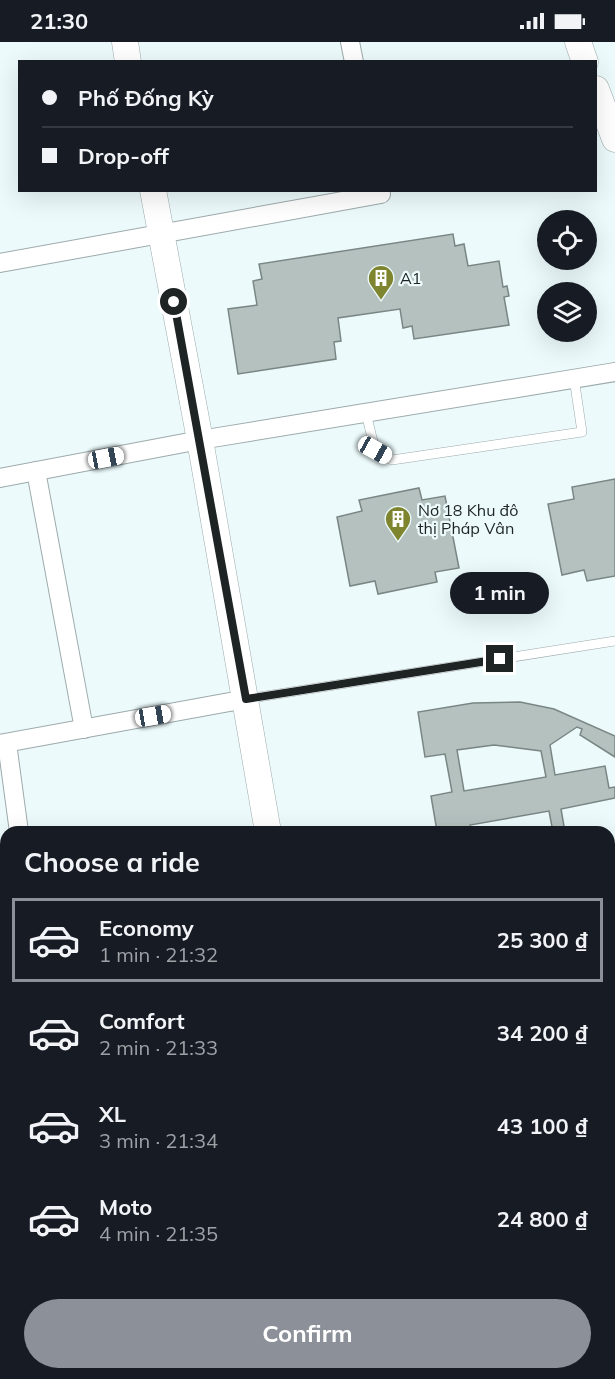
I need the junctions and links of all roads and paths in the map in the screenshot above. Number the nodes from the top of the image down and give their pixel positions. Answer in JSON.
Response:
{"nodes":[{"id":1,"x":125,"y":42,"type":"edge"},
{"id":2,"x":350,"y":42,"type":"edge"},
{"id":3,"x":578,"y":42,"type":"edge"},
{"id":4,"x":128,"y":60,"type":"edge"},
{"id":5,"x":354,"y":60,"type":"edge"},
{"id":6,"x":584,"y":60,"type":"edge"},
{"id":7,"x":597,"y":92,"type":"edge"},
{"id":8,"x":615,"y":139,"type":"edge"},
{"id":9,"x":153,"y":192,"type":"edge"},
{"id":10,"x":380,"y":192,"type":"edge"},
{"id":11,"x":161,"y":233,"type":"junction"},
{"id":12,"x":0,"y":263,"type":"edge"},
{"id":13,"x":615,"y":372,"type":"edge"},
{"id":14,"x":574,"y":378,"type":"junction"},
{"id":15,"x":366,"y":413,"type":"junction"},
{"id":16,"x":200,"y":440,"type":"junction"},
{"id":17,"x":36,"y":471,"type":"junction"},
{"id":18,"x":0,"y":478,"type":"edge"},
{"id":19,"x":615,"y":641,"type":"edge"},
{"id":20,"x":246,"y":699,"type":"junction"},
{"id":21,"x":84,"y":729,"type":"junction"},
{"id":22,"x":3,"y":743,"type":"edge"},
{"id":23,"x":18,"y":826,"type":"edge"},
{"id":24,"x":267,"y":826,"type":"edge"}],
"edges":[{"from":1,"to":4,"type":"street"},
{"from":2,"to":5,"type":"street"},
{"from":3,"to":6,"type":"street"},
{"from":7,"to":8,"type":"street"},
{"from":9,"to":11,"type":"street"},
{"from":10,"to":11,"type":"street"},
{"from":11,"to":12,"type":"street"},
{"from":11,"to":16,"type":"street"},
{"from":13,"to":14,"type":"street"},
{"from":14,"to":15,"type":"street"},
{"from":14,"to":15,"type":"lane"},
{"from":15,"to":16,"type":"street"},
{"from":16,"to":17,"type":"street"},
{"from":16,"to":20,"type":"street"},
{"from":17,"to":18,"type":"street"},
{"from":17,"to":21,"type":"street"},
{"from":19,"to":20,"type":"lane"},
{"from":20,"to":21,"type":"street"},
{"from":20,"to":24,"type":"street"},
{"from":21,"to":22,"type":"street"},
{"from":22,"to":23,"type":"street"}]}
